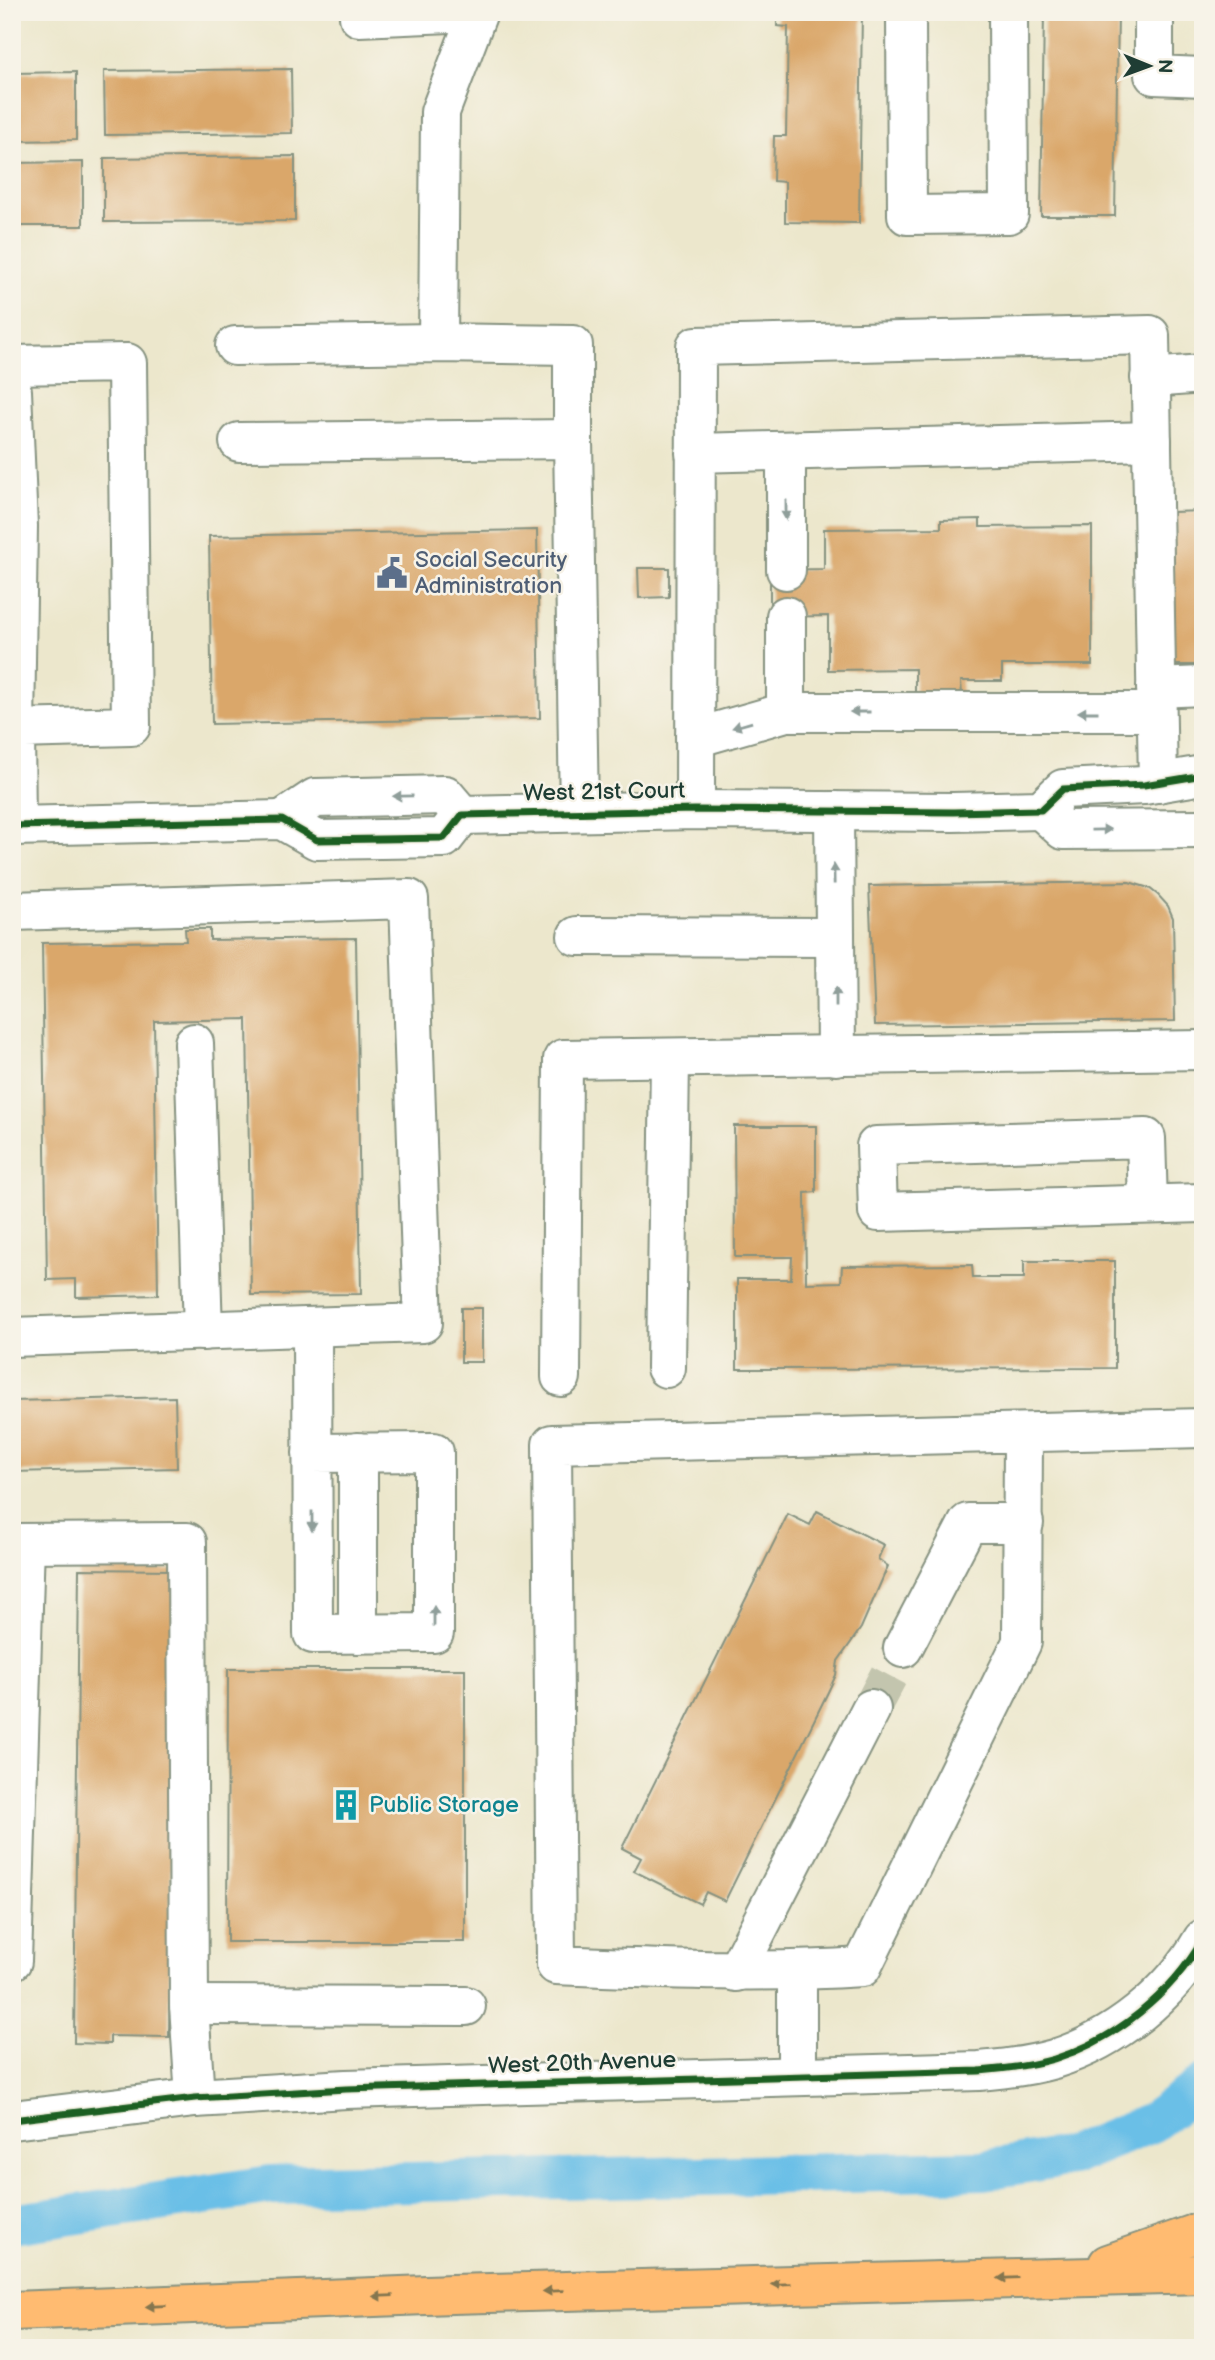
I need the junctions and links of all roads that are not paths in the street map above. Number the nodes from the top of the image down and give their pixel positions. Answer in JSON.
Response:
{"nodes":[{"id":1,"x":476,"y":12,"type":"edge"},
{"id":2,"x":906,"y":12,"type":"edge"},
{"id":3,"x":1008,"y":12,"type":"edge"},
{"id":4,"x":1154,"y":12,"type":"edge"},
{"id":5,"x":359,"y":17,"type":"dead end"},
{"id":6,"x":1203,"y":77,"type":"edge"},
{"id":7,"x":438,"y":343,"type":"junction"},
{"id":8,"x":235,"y":346,"type":"dead end"},
{"id":9,"x":12,"y":365,"type":"edge"},
{"id":10,"x":1203,"y":374,"type":"edge"},
{"id":11,"x":1150,"y":378,"type":"junction"},
{"id":12,"x":12,"y":391,"type":"edge"},
{"id":13,"x":573,"y":439,"type":"junction"},
{"id":14,"x":1152,"y":441,"type":"junction"},
{"id":15,"x":239,"y":442,"type":"dead end"},
{"id":16,"x":13,"y":448,"type":"edge"},
{"id":17,"x":786,"y":451,"type":"junction"},
{"id":18,"x":695,"y":453,"type":"junction"},
{"id":19,"x":15,"y":526,"type":"edge"},
{"id":20,"x":786,"y":570,"type":"dead end"},
{"id":21,"x":786,"y":616,"type":"dead end"},
{"id":22,"x":1203,"y":686,"type":"edge"},
{"id":23,"x":1156,"y":700,"type":"junction"},
{"id":24,"x":786,"y":712,"type":"junction"},
{"id":25,"x":15,"y":729,"type":"junction"},
{"id":26,"x":695,"y":738,"type":"junction"},
{"id":27,"x":1203,"y":775,"type":"edge"},
{"id":28,"x":1158,"y":783,"type":"junction"},
{"id":29,"x":695,"y":810,"type":"junction"},
{"id":30,"x":1041,"y":810,"type":"junction"},
{"id":31,"x":834,"y":811,"type":"junction"},
{"id":32,"x":579,"y":812,"type":"junction"},
{"id":33,"x":14,"y":826,"type":"edge"},
{"id":34,"x":1203,"y":829,"type":"edge"},
{"id":35,"x":12,"y":911,"type":"edge"},
{"id":36,"x":577,"y":936,"type":"dead end"},
{"id":37,"x":835,"y":937,"type":"junction"},
{"id":38,"x":194,"y":1043,"type":"dead end"},
{"id":39,"x":1203,"y":1050,"type":"edge"},
{"id":40,"x":836,"y":1056,"type":"junction"},
{"id":41,"x":670,"y":1058,"type":"junction"},
{"id":42,"x":1203,"y":1203,"type":"edge"},
{"id":43,"x":1148,"y":1204,"type":"junction"},
{"id":44,"x":312,"y":1327,"type":"junction"},
{"id":45,"x":203,"y":1331,"type":"junction"},
{"id":46,"x":12,"y":1337,"type":"edge"},
{"id":47,"x":666,"y":1368,"type":"dead end"},
{"id":48,"x":562,"y":1377,"type":"dead end"},
{"id":49,"x":1203,"y":1428,"type":"edge"},
{"id":50,"x":1023,"y":1433,"type":"junction"},
{"id":51,"x":358,"y":1452,"type":"junction"},
{"id":52,"x":312,"y":1453,"type":"junction"},
{"id":53,"x":1024,"y":1524,"type":"junction"},
{"id":54,"x":19,"y":1543,"type":"edge"},
{"id":55,"x":358,"y":1634,"type":"junction"},
{"id":56,"x":903,"y":1648,"type":"tunnel mouth"},
{"id":57,"x":871,"y":1709,"type":"tunnel mouth"},
{"id":58,"x":1203,"y":1939,"type":"edge"},
{"id":59,"x":12,"y":1961,"type":"edge"},
{"id":60,"x":736,"y":1972,"type":"junction"},
{"id":61,"x":797,"y":1972,"type":"junction"},
{"id":62,"x":189,"y":2005,"type":"junction"},
{"id":63,"x":466,"y":2006,"type":"dead end"},
{"id":64,"x":797,"y":2076,"type":"junction"},
{"id":65,"x":195,"y":2098,"type":"junction"},
{"id":66,"x":12,"y":2120,"type":"edge"},
{"id":67,"x":1203,"y":2231,"type":"edge"},
{"id":68,"x":1203,"y":2274,"type":"edge"},
{"id":69,"x":1076,"y":2276,"type":"junction"},
{"id":70,"x":12,"y":2311,"type":"edge"}],
"edges":[{"from":1,"to":5,"type":"street"},
{"from":1,"to":7,"type":"street"},
{"from":2,"to":3,"type":"street"},
{"from":4,"to":6,"type":"street"},
{"from":7,"to":8,"type":"street"},
{"from":7,"to":13,"type":"street"},
{"from":9,"to":25,"type":"street"},
{"from":10,"to":11,"type":"street"},
{"from":11,"to":14,"type":"street"},
{"from":11,"to":18,"type":"street"},
{"from":12,"to":16,"type":"street"},
{"from":13,"to":15,"type":"street"},
{"from":13,"to":32,"type":"street"},
{"from":14,"to":17,"type":"street"},
{"from":14,"to":23,"type":"street"},
{"from":16,"to":19,"type":"street"},
{"from":17,"to":18,"type":"street"},
{"from":17,"to":20,"type":"street","one_way":true},
{"from":18,"to":26,"type":"street"},
{"from":19,"to":25,"type":"street"},
{"from":21,"to":24,"type":"street"},
{"from":22,"to":23,"type":"street"},
{"from":23,"to":24,"type":"street","one_way":true},
{"from":23,"to":28,"type":"street"},
{"from":24,"to":26,"type":"street","one_way":true},
{"from":25,"to":33,"type":"street"},
{"from":26,"to":29,"type":"street"},
{"from":27,"to":28,"type":"street"},
{"from":28,"to":30,"type":"street"},
{"from":29,"to":31,"type":"street","name":"West 21st Court"},
{"from":29,"to":32,"type":"street","name":"West 21st Court"},
{"from":30,"to":31,"type":"street","name":"West 21st Court"},
{"from":30,"to":34,"type":"street","one_way":true},
{"from":37,"to":31,"type":"street","one_way":true},
{"from":32,"to":33,"type":"street","name":"West 21st Court"},
{"from":35,"to":44,"type":"street"},
{"from":36,"to":37,"type":"street"},
{"from":40,"to":37,"type":"street","one_way":true},
{"from":38,"to":45,"type":"street"},
{"from":39,"to":40,"type":"street"},
{"from":40,"to":41,"type":"street"},
{"from":41,"to":47,"type":"street"},
{"from":41,"to":48,"type":"street"},
{"from":42,"to":43,"type":"street"},
{"from":43,"to":43,"type":"street"},
{"from":44,"to":45,"type":"street"},
{"from":44,"to":52,"type":"street"},
{"from":45,"to":46,"type":"street"},
{"from":49,"to":50,"type":"street"},
{"from":50,"to":53,"type":"street"},
{"from":50,"to":60,"type":"street"},
{"from":51,"to":52,"type":"street"},
{"from":51,"to":55,"type":"street"},
{"from":55,"to":51,"type":"street","one_way":true},
{"from":52,"to":55,"type":"street","one_way":true},
{"from":53,"to":56,"type":"street"},
{"from":53,"to":61,"type":"street"},
{"from":54,"to":59,"type":"street"},
{"from":54,"to":62,"type":"street"},
{"from":57,"to":60,"type":"street"},
{"from":58,"to":64,"type":"street","name":"West 20th Avenue"},
{"from":60,"to":61,"type":"street"},
{"from":61,"to":64,"type":"street"},
{"from":62,"to":63,"type":"street"},
{"from":62,"to":65,"type":"street"},
{"from":64,"to":65,"type":"street","name":"West 20th Avenue"},
{"from":65,"to":66,"type":"street","name":"West 20th Avenue"},
{"from":67,"to":69,"type":"highway"},
{"from":68,"to":69,"type":"highway"},
{"from":69,"to":70,"type":"highway","one_way":true}]}
